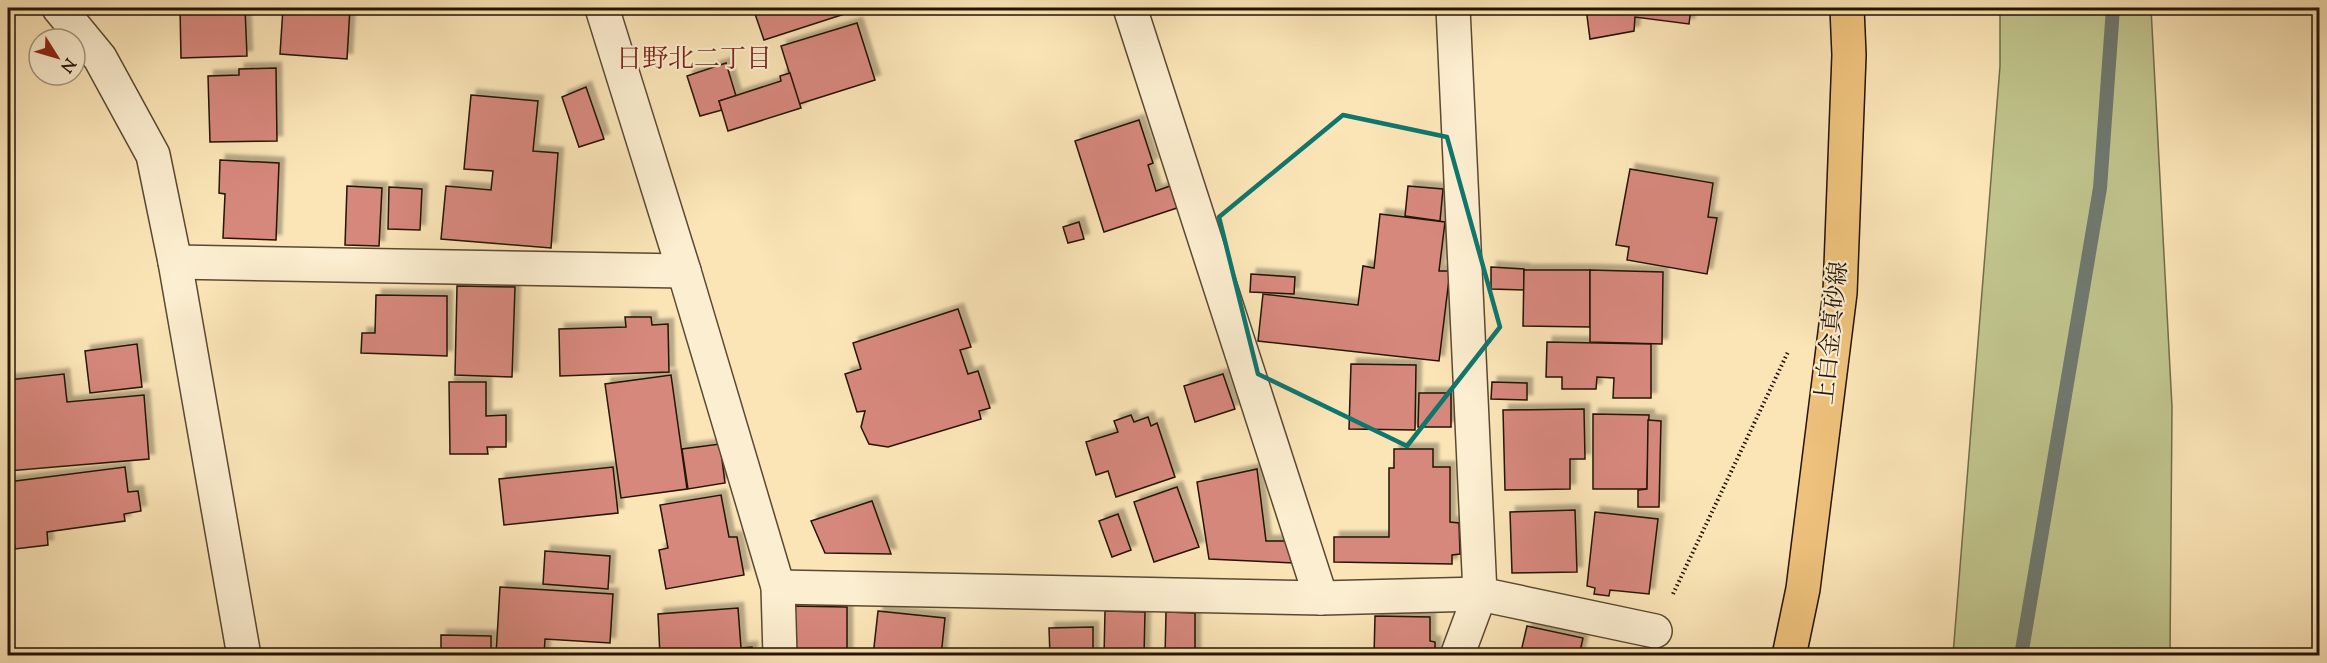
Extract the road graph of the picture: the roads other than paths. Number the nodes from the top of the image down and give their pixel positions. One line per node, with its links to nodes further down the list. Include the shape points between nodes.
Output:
1 (59, 8): 6 (street, via 100,57 153,155)
2 (602, 8): 7 (street)
3 (1130, 8): 10 (street)
4 (1453, 8): 9 (street)
5 (1846, 8): 15 (main road, 上白金真砂線, via 1849,55 1840,293 1803,589)
6 (175, 262): 7 (street); 12 (street)
7 (684, 271): 8 (street)
8 (778, 587): 10 (street); 13 (street)
9 (1480, 594): 10 (street); 11 (street); 14 (street)
10 (1321, 598)
11 (1655, 631)
12 (244, 656)
13 (780, 656)
14 (1457, 656)
15 (1789, 656)

